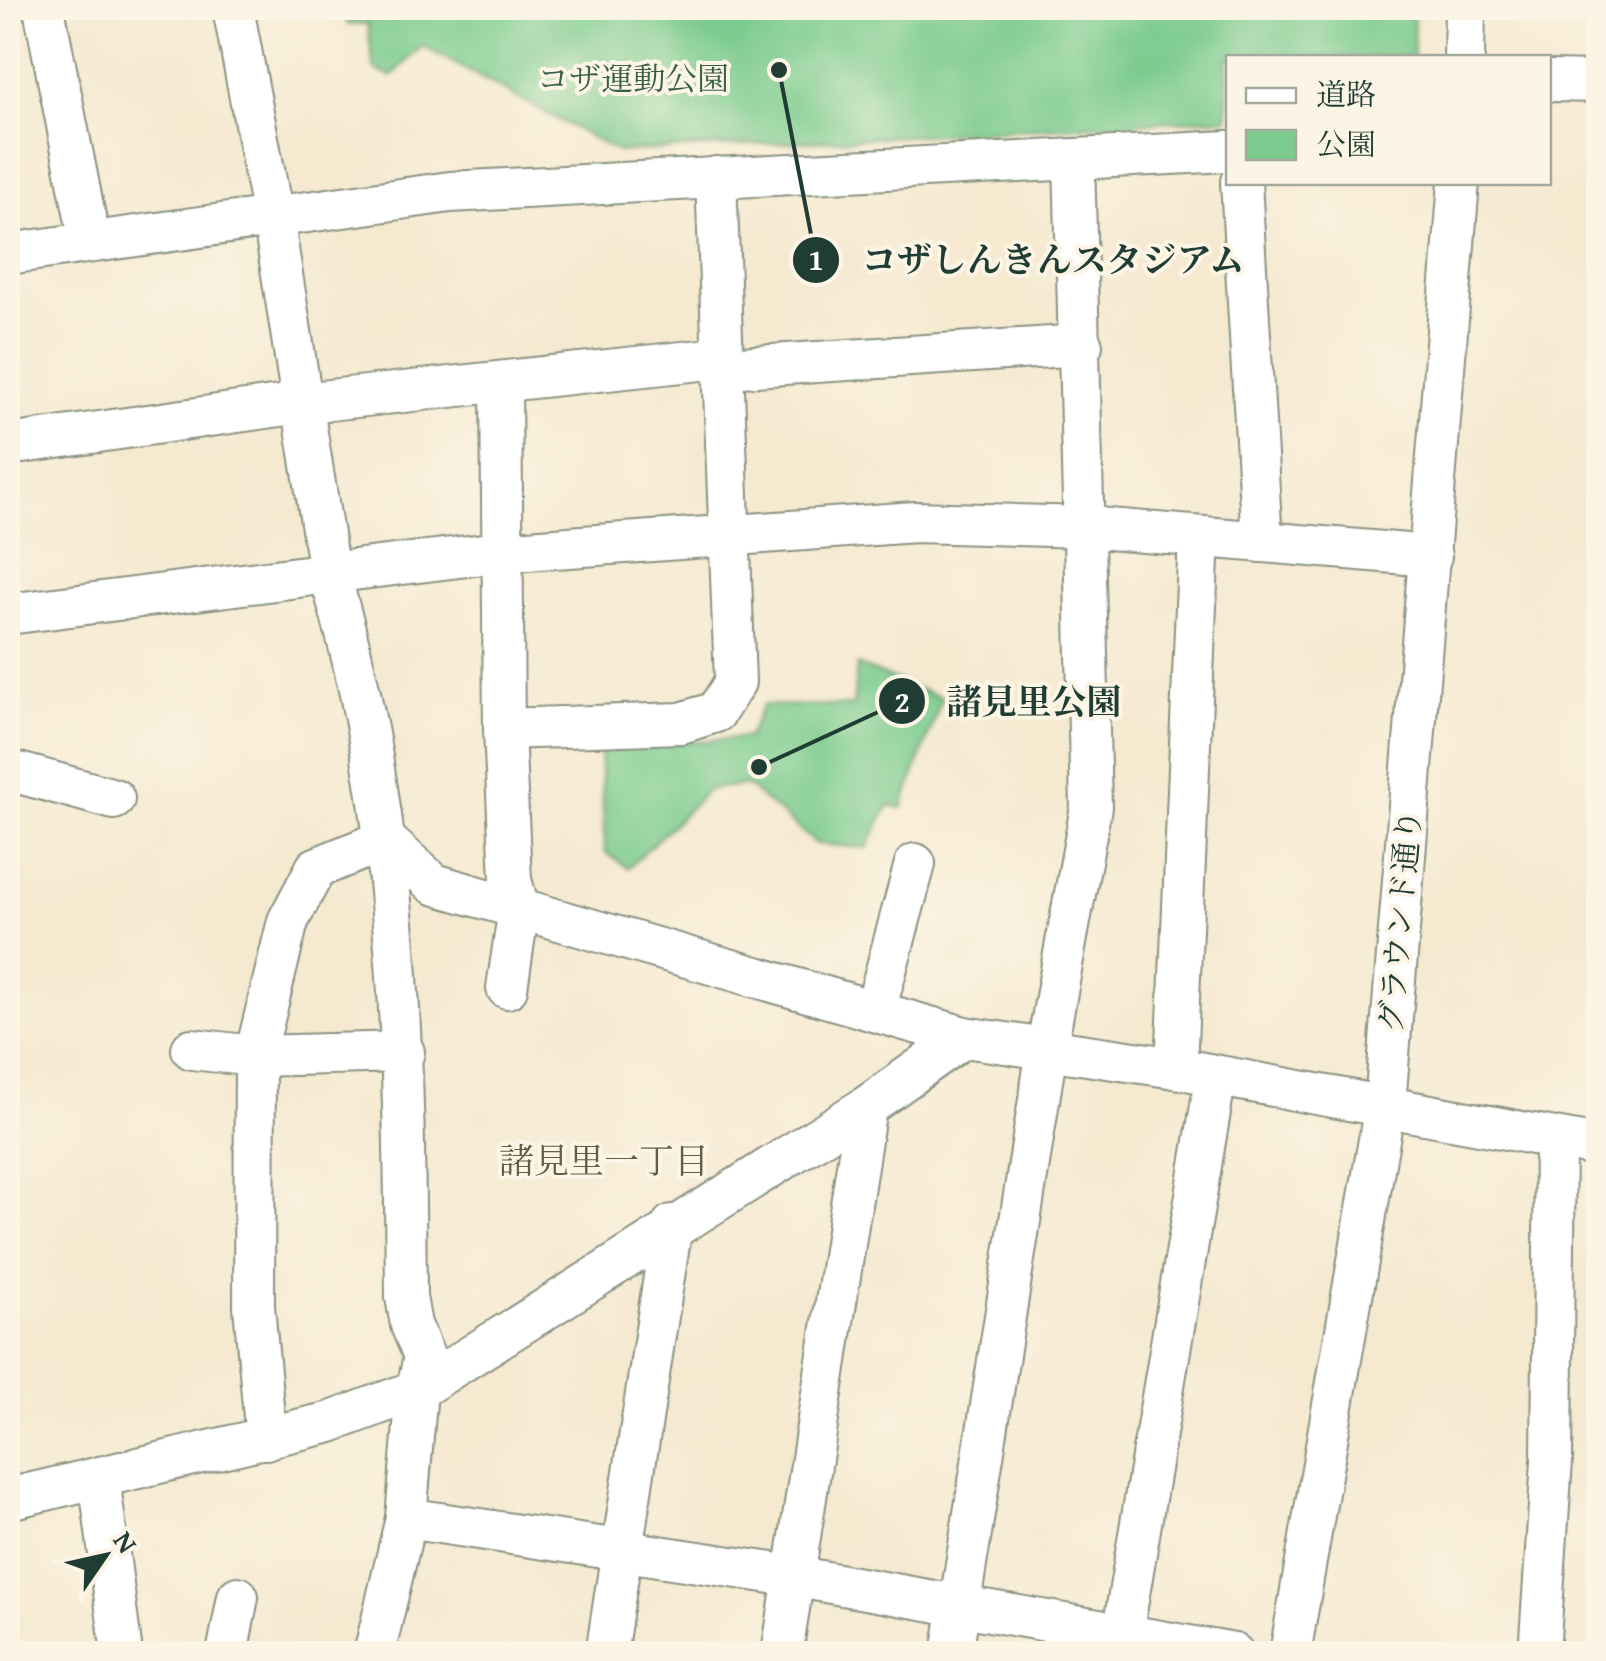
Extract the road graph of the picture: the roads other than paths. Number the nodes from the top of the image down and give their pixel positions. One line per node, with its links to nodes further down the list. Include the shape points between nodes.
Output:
1 (44, 8): 13 (street)
2 (233, 8): 12 (street)
3 (1465, 8): 4 (street)
4 (1464, 55)
5 (1551, 81): 6 (street)
6 (1598, 82)
7 (1226, 151): 8 (street)
8 (1074, 159): 9 (street); 15 (street)
9 (716, 177): 12 (street, via 450,192); 16 (street)
10 (1241, 185): 23 (street)
11 (1459, 185): 25 (street, グラウンド通り)
12 (273, 217): 13 (street); 18 (street)
13 (90, 242): 14 (street)
14 (8, 254)
15 (1082, 345): 16 (street, via 740,367); 20 (street)
16 (722, 362): 17 (street); 22 (street)
17 (501, 385): 18 (street); 24 (street)
18 (301, 403): 19 (street); 26 (street)
19 (8, 445)
20 (1085, 528): 21 (street); 22 (street, via 915,522); 37 (street, via 1091,807)
21 (1198, 537): 23 (street); 41 (street)
22 (733, 538): 24 (street); 28 (street, via 735,682 716,712 681,723)
23 (1262, 542): 25 (street)
24 (500, 552): 26 (street); 28 (street)
25 (1430, 556): 43 (street, グラウンド通り)
26 (329, 573): 27 (street); 31 (street, via 346,626)
27 (8, 614)
28 (504, 728): 33 (street, via 511,880)
29 (8, 770): 30 (street)
30 (114, 799)
31 (385, 840): 33 (street, via 434,884); 39 (street); 40 (street, via 316,868 288,922)
32 (914, 864): 35 (street)
33 (519, 908): 34 (street); 35 (street)
34 (507, 988)
35 (875, 1011): 36 (street)
36 (964, 1037): 37 (street); 44 (street)
37 (1048, 1046): 41 (street); 56 (street)
38 (192, 1050): 40 (street)
39 (404, 1052): 40 (street); 48 (street, via 406,1297 424,1356)
40 (255, 1056): 49 (street, via 254,1306)
41 (1176, 1068): 42 (street)
42 (1216, 1076): 43 (street); 57 (street)
43 (1385, 1106): 45 (street); 65 (street, グラウンド通り)
44 (866, 1107): 47 (street); 54 (street)
45 (1555, 1139): 46 (street); 66 (street, via 1552,1461)
46 (1598, 1146)
47 (672, 1225): 48 (street); 53 (street)
48 (416, 1390): 49 (street, via 372,1410); 52 (street)
49 (266, 1438): 50 (street)
50 (99, 1478): 51 (street); 58 (street)
51 (8, 1498)
52 (406, 1518): 53 (street); 60 (street)
53 (622, 1553): 54 (street); 61 (street)
54 (792, 1576): 56 (street); 62 (street)
55 (238, 1596): 59 (street)
56 (960, 1607): 57 (street); 63 (street)
57 (1121, 1643): 64 (street)
58 (122, 1654)
59 (227, 1654)
60 (374, 1654)
61 (606, 1654)
62 (782, 1654)
63 (952, 1654)
64 (1234, 1654)
65 (1290, 1654)
66 (1539, 1654)

